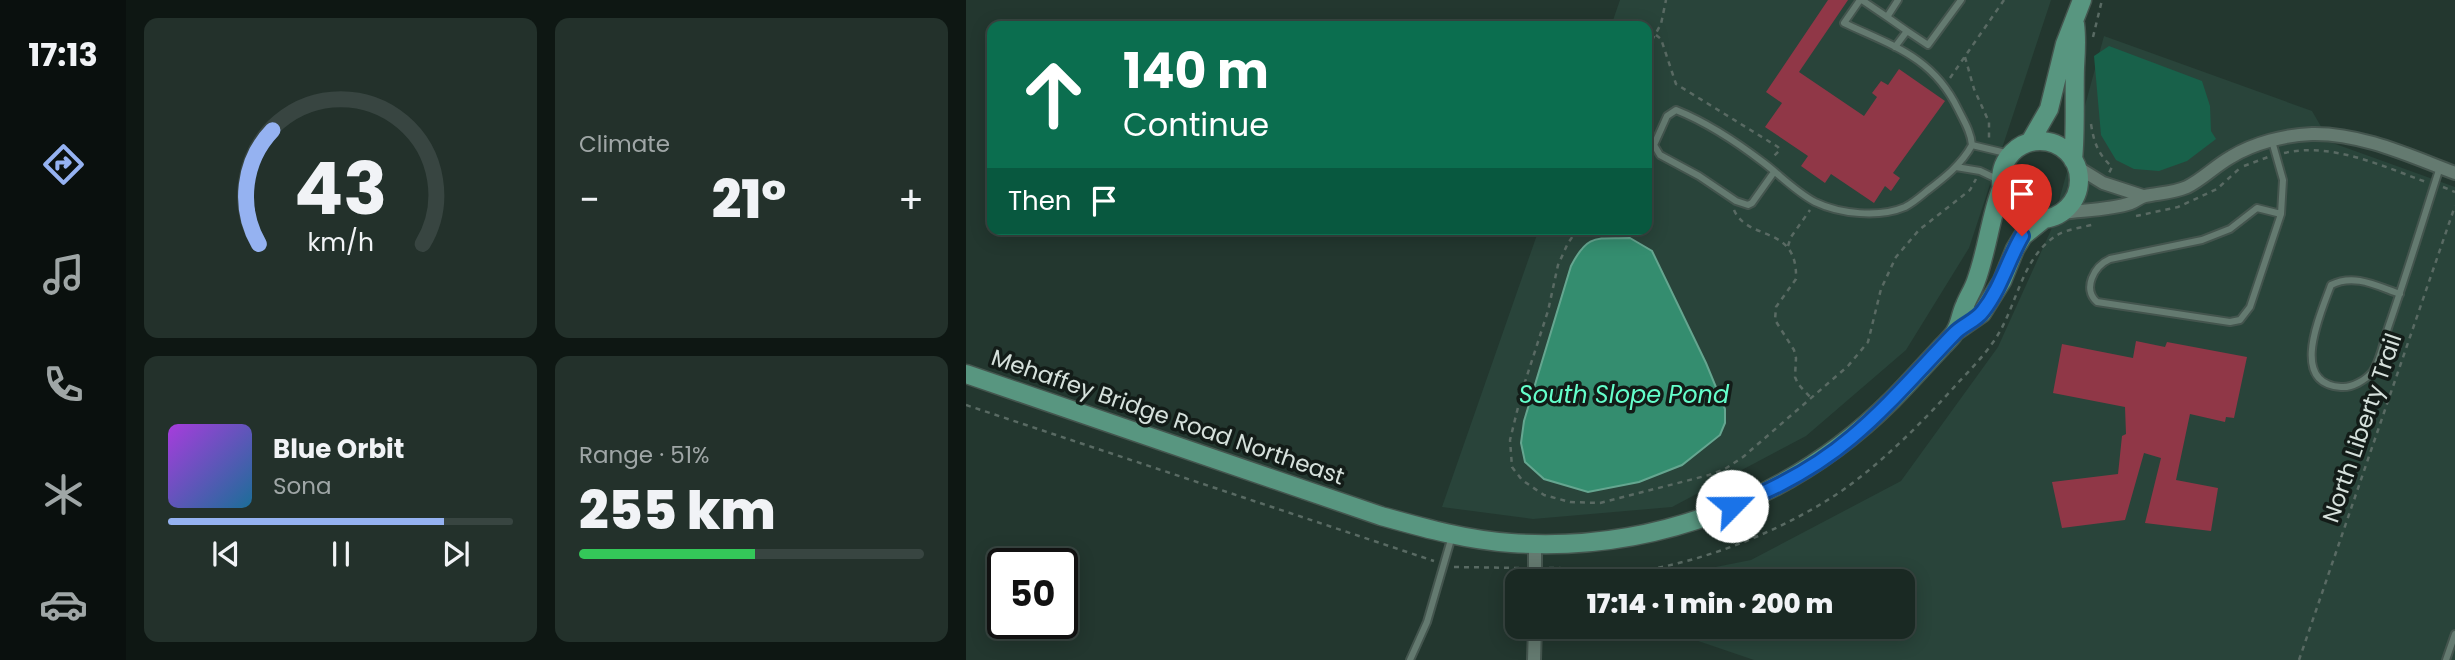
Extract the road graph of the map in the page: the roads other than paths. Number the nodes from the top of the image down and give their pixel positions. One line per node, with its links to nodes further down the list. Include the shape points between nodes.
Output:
1 (1861, 0): 5 (lane); 8 (lane, via 1844,23)
2 (1898, 0): 5 (lane)
3 (1961, 0): 7 (lane, via 1927,46)
4 (2082, 0): 6 (main road)
5 (1886, 17): 7 (lane)
6 (2075, 22): 10 (main road, via 2064,44 2049,109); 13 (main road)
7 (1907, 31): 8 (lane)
8 (1895, 47): 11 (lane, via 1914,56 1950,91)
9 (2272, 140): 15 (street, via 2336,135); 19 (street, via 2231,157 2188,186); 21 (lane, via 2283,180)
10 (2030, 142): 12 (main road); 13 (main road, via 2055,144)
11 (1972, 145): 12 (lane); 14 (lane)
12 (2010, 154): 18 (main road)
13 (2075, 163): 19 (street, via 2103,183); 20 (main road, via 2079,185)
14 (1956, 167): 16 (lane, via 1905,207 1860,213 1814,201); 18 (lane, via 1980,171)
15 (2440, 167): 17 (street); 23 (lane)
16 (1774, 172): 16 (lane, via 1712,128 1676,110 1667,116 1654,145 1748,205)
17 (2455, 173)
18 (2001, 185): 22 (main road, via 2006,200 2022,215); 24 (main road, via 1976,283)
19 (2143, 196): 20 (street, via 2130,203)
20 (2062, 213): 22 (main road)
21 (2281, 214): 21 (lane, via 2250,306 2240,320 2097,302 2091,297 2094,273 2110,259 2202,240 2230,229 2256,208)
22 (2044, 219): 24 (main road, via 2022,236 1982,313)
23 (2400, 294): 23 (lane, via 2373,371 2346,387 2333,387 2318,379 2313,368 2313,334 2331,285 2343,279)
24 (1956, 331): 27 (main road, Mehaffey Bridge Road Northeast, via 1852,437 1777,486 1670,527 1608,539)
25 (966, 374): 26 (main road, Mehaffey Bridge Road Northeast, via 1354,507)
26 (1452, 534): 27 (main road, Mehaffey Bridge Road Northeast); 31 (lane, via 1427,622)
27 (1535, 543): 28 (street)
28 (1535, 569)
29 (2455, 634): 33 (lane)
30 (1535, 639): 32 (street)
31 (1410, 660)
32 (1534, 660)
33 (2445, 660)

